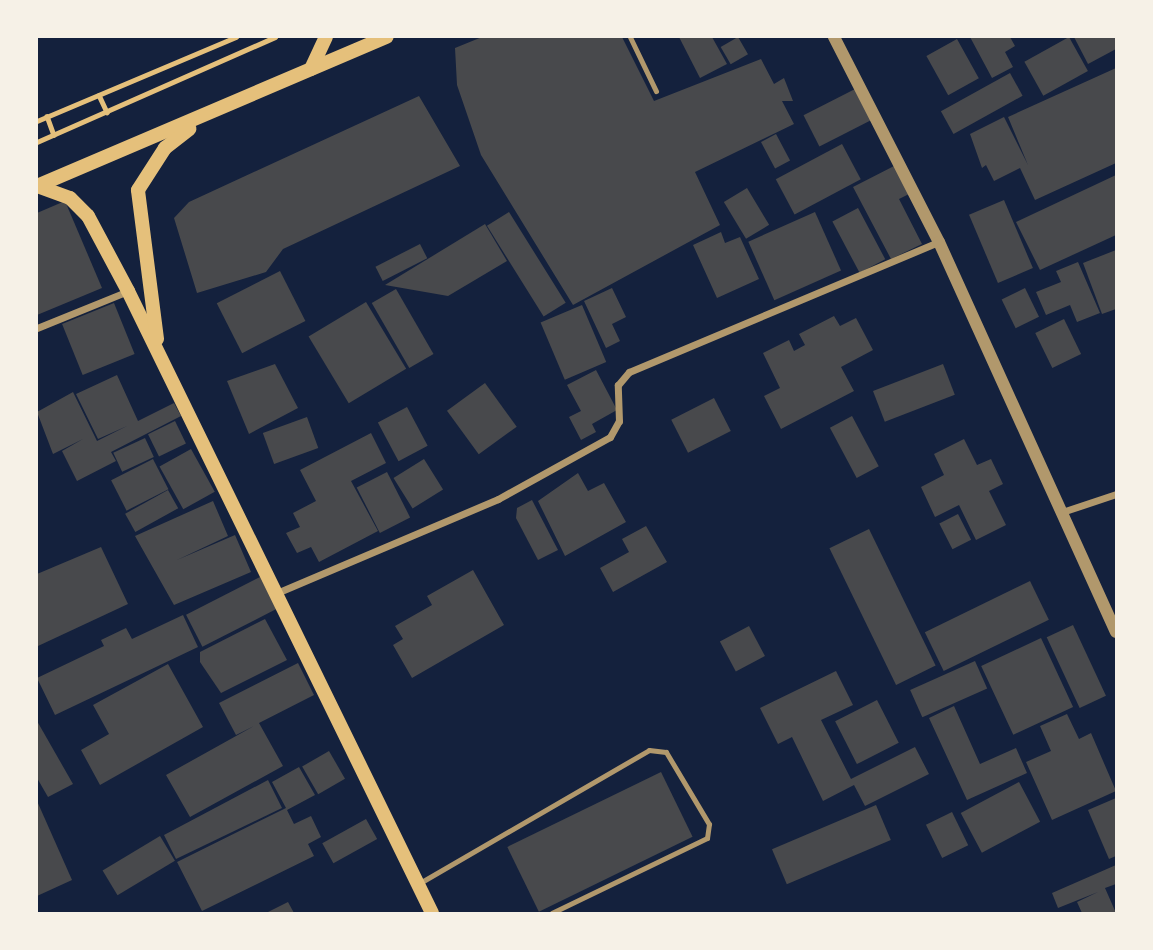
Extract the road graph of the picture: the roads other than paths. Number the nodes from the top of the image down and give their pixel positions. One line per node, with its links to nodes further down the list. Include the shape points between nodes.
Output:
1 (326, 37): 5 (main road)
2 (387, 37): 5 (main road)
3 (630, 37): 6 (lane)
4 (834, 37): 9 (street)
5 (311, 69): 7 (main road)
6 (656, 91)
7 (204, 117): 8 (main road); 12 (main road, via 165,148 138,190 140,241)
8 (37, 186): 10 (main road, via 70,198 88,216)
9 (939, 242): 14 (street); 15 (street, via 629,372 618,385 619,421 610,437 498,499)
10 (128, 291): 11 (street); 12 (main road)
11 (37, 328)
12 (162, 358): 15 (main road)
13 (1116, 494): 14 (street)
14 (1062, 512): 16 (street)
15 (279, 593): 17 (main road)
16 (1116, 632)
17 (418, 884): 18 (main road); 19 (lane, via 649,750 666,751 709,824 708,838)
18 (432, 913)
19 (552, 913)

